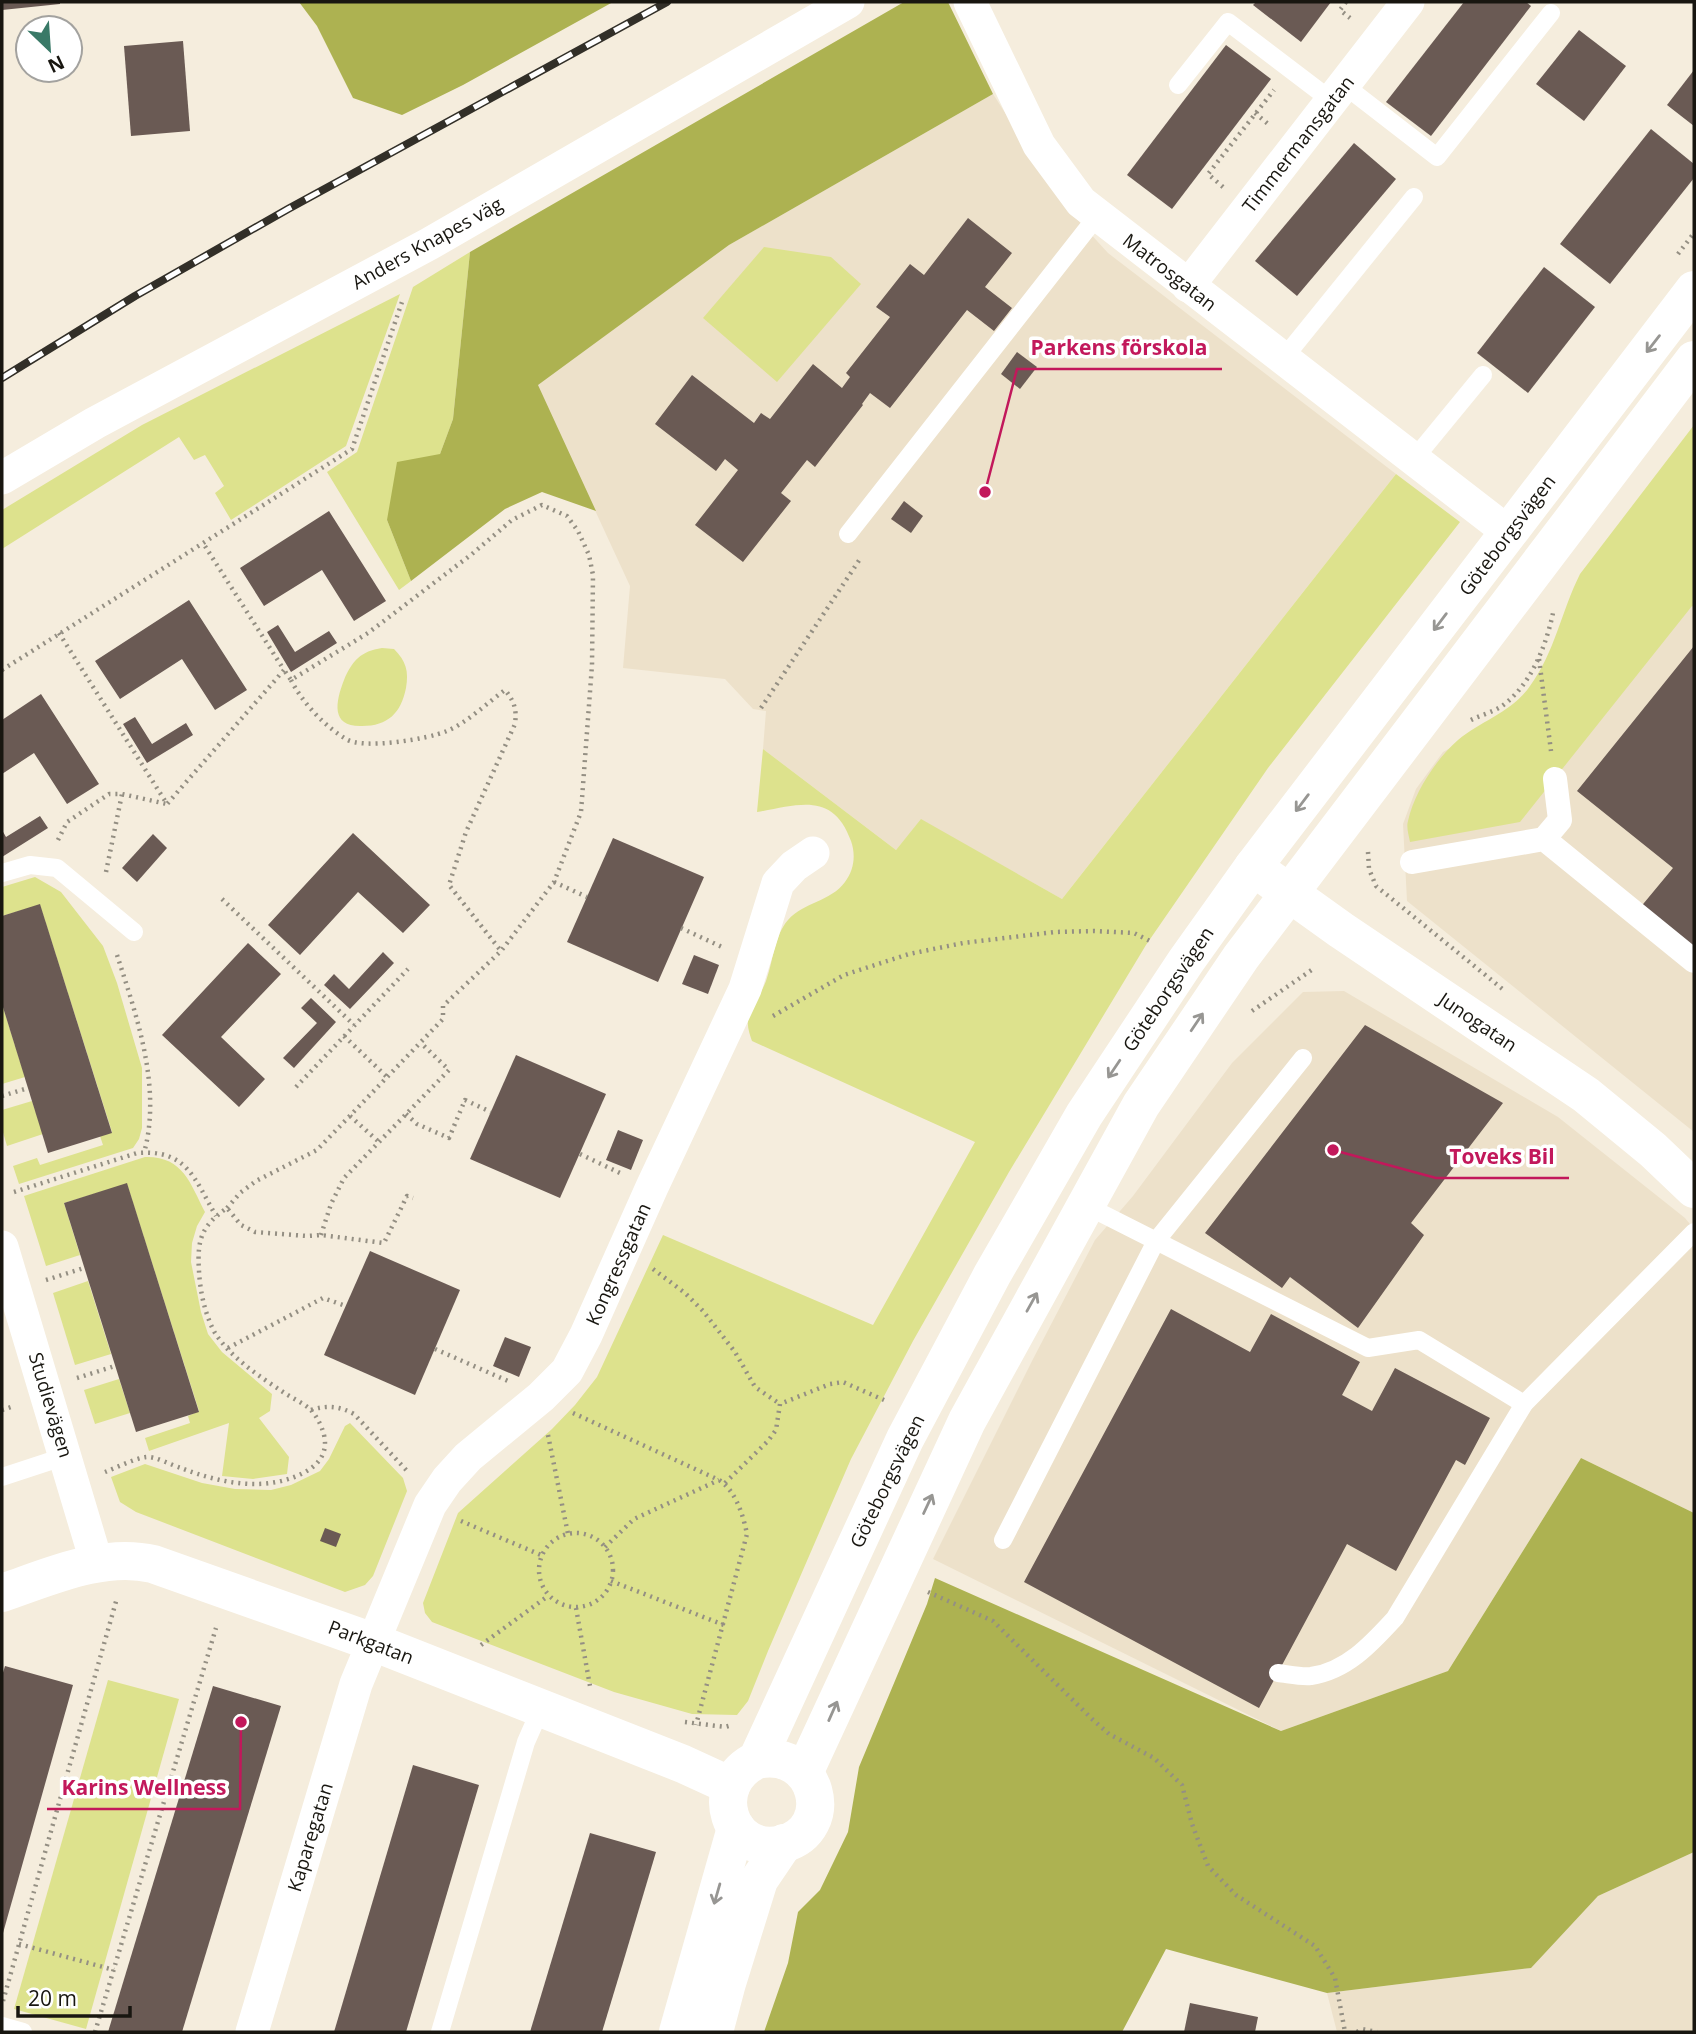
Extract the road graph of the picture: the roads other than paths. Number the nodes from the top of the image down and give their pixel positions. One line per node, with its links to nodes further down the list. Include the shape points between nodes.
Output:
1 (848, 2): 15 (street, Anders Knapes väg, via 393,263)
2 (970, 2): 8 (street, Matrosgatan, via 1039,145 1081,202)
3 (1408, 2): 6 (street, Timmermansgatan)
4 (1551, 13): 6 (lane, via 1437,157)
5 (1178, 85): 6 (lane, via 1228,22 1291,70)
6 (1338, 93): 9 (street, Timmermansgatan)
7 (1414, 197): 11 (lane)
8 (1098, 215): 9 (street, Matrosgatan); 17 (lane)
9 (1188, 286): 11 (street, Matrosgatan)
10 (1694, 290): 16 (main road, Göteborgsvägen, one-way to 16)
11 (1283, 359): 14 (street, Matrosgatan)
12 (1694, 360): 24 (main road)
13 (1482, 375): 14 (lane)
14 (1414, 460): 16 (street, Matrosgatan)
15 (2, 478)
16 (1508, 532): 22 (main road, Göteborgsvägen, one-way to 22)
17 (848, 534)
18 (1555, 779): 19 (street, via 1560,820)
19 (1544, 839): 21 (street); 26 (street)
20 (813, 853): 39 (street, Kongressgatan, via 778,883 746,989 567,1371 447,1480 430,1505)
21 (1412, 862)
22 (1253, 867): 24 (main road, Junogatan); 42 (main road, Göteborgsvägen, one-way to 42, via 1084,1115 992,1275 905,1439)
23 (2, 873): 25 (lane, via 30,865 57,868)
24 (1289, 893): 28 (main road, Junogatan, via 1586,1095); 29 (main road, one-way to 24, via 1141,1105)
25 (134, 932)
26 (1694, 961)
27 (1303, 1058): 31 (lane)
28 (1694, 1189)
29 (1085, 1205): 31 (lane); 43 (main road, one-way to 29, via 967,1421)
30 (1694, 1232): 33 (lane)
31 (1156, 1241): 33 (lane, via 1367,1348 1419,1340); 36 (lane)
32 (2, 1247): 34 (street, Studievägen)
33 (1524, 1404): 40 (lane, via 1395,1618 1346,1664 1311,1676)
34 (66, 1456): 35 (lane); 37 (street, Studievägen)
35 (2, 1477)
36 (1003, 1540)
37 (100, 1581): 38 (main road, Parkgatan); 39 (main road, Parkgatan, via 136,1560)
38 (2, 1592)
39 (373, 1642): 41 (main road, Parkgatan); 48 (street, Kaparegatan, via 356,1684)
40 (1278, 1674)
41 (541, 1708): 42 (main road, Parkgatan); 49 (lane, via 526,1742)
42 (744, 1773): 43 (main road, via 780,1759); 44 (main road, Göteborgsvägen, via 728,1808)
43 (804, 1773): 45 (main road, via 815,1794 815,1810 804,1831)
44 (736, 1828): 45 (main road, via 755,1843); 50 (main road, Göteborgsvägen, one-way to 50)
45 (784, 1843): 51 (main road, via 759,1880)
46 (2, 2026): 47 (lane)
47 (23, 2032)
48 (252, 2032)
49 (440, 2032)
50 (678, 2032)
51 (714, 2032)

